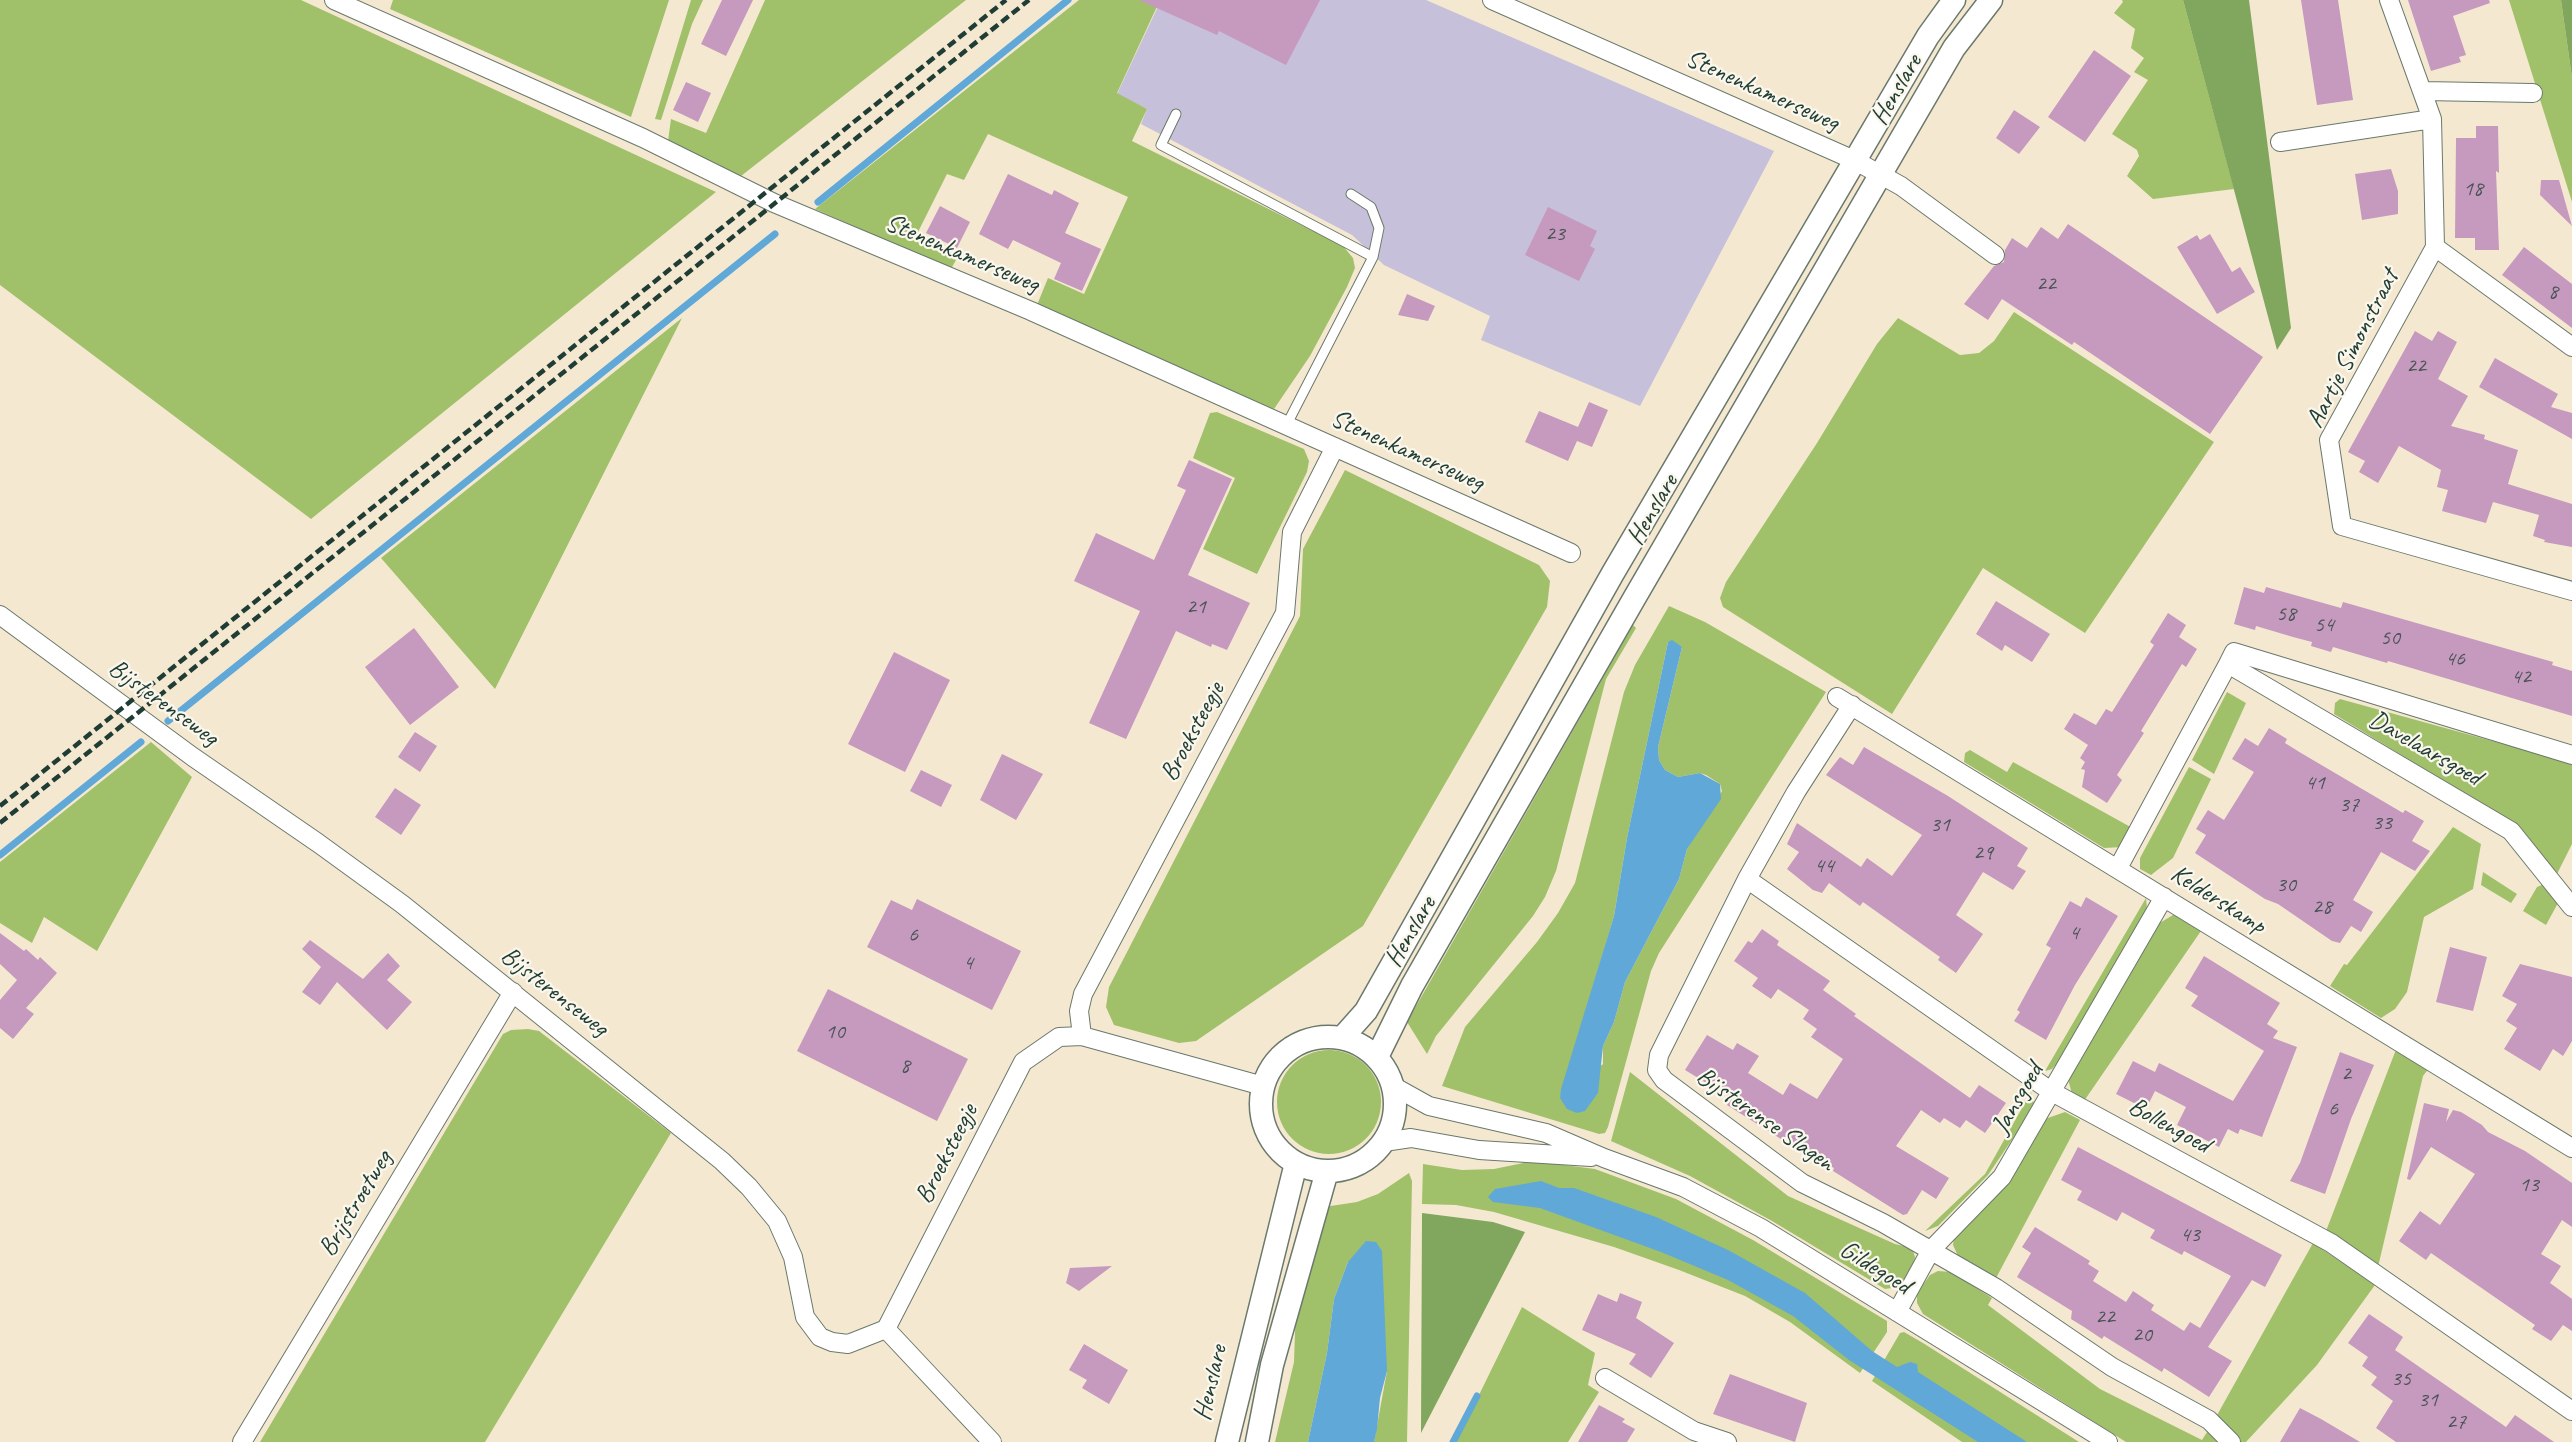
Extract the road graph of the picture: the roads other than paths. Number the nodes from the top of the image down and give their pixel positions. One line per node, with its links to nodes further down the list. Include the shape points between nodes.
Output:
1 (334, 0): 18 (street, Stenenkamerseweg, via 643,138 774,203 1031,311)
2 (1492, 0): 11 (street, Stenenkamerseweg)
3 (1954, 0): 11 (street, Henslare)
4 (1990, 0): 12 (street, Henslare, via 1954,48)
5 (2389, 0): 6 (street)
6 (2423, 91): 7 (street); 9 (street)
7 (2533, 93)
8 (1176, 114): 16 (lane, via 1161,146)
9 (2432, 119): 10 (street); 14 (street)
10 (2280, 142)
11 (1854, 160): 12 (street, Stenenkamerseweg); 32 (street, Henslare, via 1613,573 1381,987)
12 (1880, 175): 15 (street, Stenenkamerseweg); 33 (street, Henslare, via 1424,966)
13 (1351, 194): 16 (lane, via 1371,207 1379,228)
14 (2435, 247): 17 (street); 21 (street, Aartje Simonstraat, via 2329,440 2342,526)
15 (1995, 255)
16 (1372, 257): 18 (lane)
17 (2572, 347)
18 (1286, 426): 19 (street, Stenenkamerseweg)
19 (1335, 447): 20 (street, Stenenkamerseweg); 31 (street, Broeksteegje, via 1292,532 1285,613 1083,994 1079,1011)
20 (1571, 553)
21 (2572, 591)
22 (0, 615): 30 (street, Bijsterenseweg, via 365,877)
23 (2228, 664): 25 (street, Davelaarsgoed, via 2234,652); 26 (street); 29 (street, Davelaarsgoed, via 2511,831)
24 (1845, 701): 26 (street, Kelderskamp); 27 (street, Bijsterense Slagen)
25 (2572, 755)
26 (2118, 868): 28 (street, Kelderskamp)
27 (1747, 879): 36 (street, Bollengoed); 42 (street, Bijsterense Slagen, via 1659,1055 1657,1070 1664,1080 1803,1183)
28 (2164, 897): 36 (street, Jansgoed); 38 (street, Kelderskamp)
29 (2572, 907)
30 (513, 993): 44 (street, Bijsterenseweg, via 722,1161 767,1207 793,1257 805,1317 820,1337 848,1344); 48 (street, Brijstroetweg)
31 (1082, 1036): 34 (street, Broeksteegje); 44 (street, Broeksteegje, via 1059,1037 1023,1062)
32 (1342, 1038): 33 (street); 34 (street, via 1317,1037 1293,1046 1274,1063)
33 (1377, 1057): 35 (street)
34 (1263, 1086): 40 (street, via 1263,1122 1281,1152)
35 (1394, 1086): 37 (street, via 1394,1118); 39 (street, Gildegoed, via 1429,1106 1546,1133)
36 (2052, 1092): 42 (street, Jansgoed, via 2002,1177); 46 (street, Bollengoed, via 2331,1243)
37 (1384, 1142): 39 (street, Gildegoed, via 1411,1138 1479,1150); 41 (street, via 1359,1164)
38 (2572, 1148)
39 (1604, 1158): 43 (street, Gildegoed, via 1683,1187 1761,1228)
40 (1296, 1163): 41 (street); 50 (street, Henslare)
41 (1327, 1171): 51 (street, via 1272,1365)
42 (1931, 1250): 43 (street, Jansgoed); 54 (street, Bijsterense Slagen, via 1996,1288 2112,1367 2210,1420)
43 (1897, 1312): 53 (street, Gildegoed)
44 (886, 1329): 49 (street)
45 (1605, 1378): 47 (street)
46 (2572, 1411)
47 (1699, 1437): 52 (street)
48 (242, 1442)
49 (992, 1442)
50 (1227, 1442)
51 (1257, 1442)
52 (1727, 1442)
53 (2108, 1442)
54 (2231, 1442)

